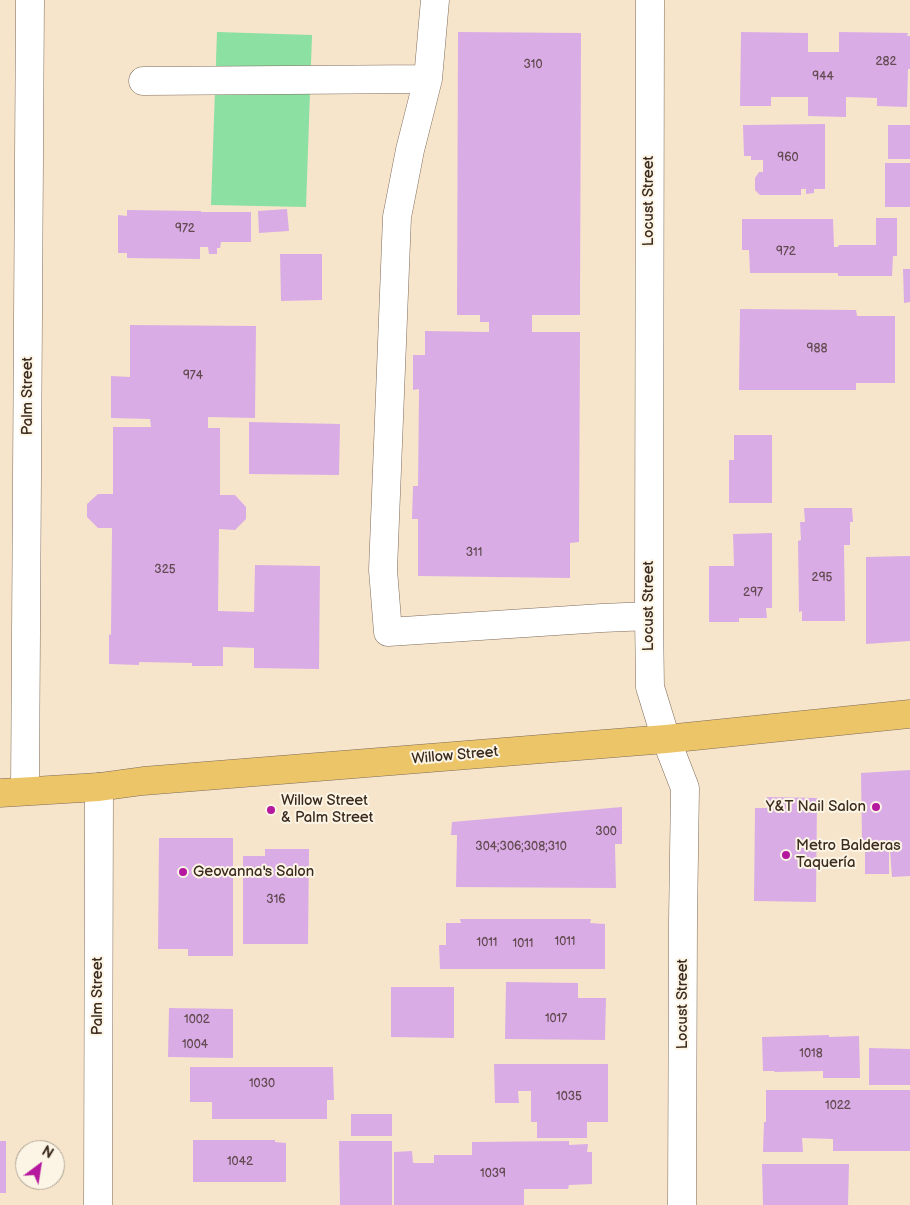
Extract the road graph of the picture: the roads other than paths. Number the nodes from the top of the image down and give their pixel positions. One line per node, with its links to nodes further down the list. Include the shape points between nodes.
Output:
1 (30, 0): 10 (street, Palm Street)
2 (435, 0): 4 (street)
3 (650, 0): 6 (street, Locust Street)
4 (428, 79): 5 (street); 6 (street, via 397,217 383,570 388,632)
5 (144, 81)
6 (649, 616): 8 (street, Locust Street, via 650,687)
7 (910, 714): 8 (main road, Willow Street)
8 (666, 739): 9 (main road, Willow Street); 12 (street, Locust Street, via 685,788)
9 (99, 787): 10 (main road, Willow Street); 11 (street, Palm Street)
10 (13, 792)
11 (98, 1205)
12 (682, 1205)

